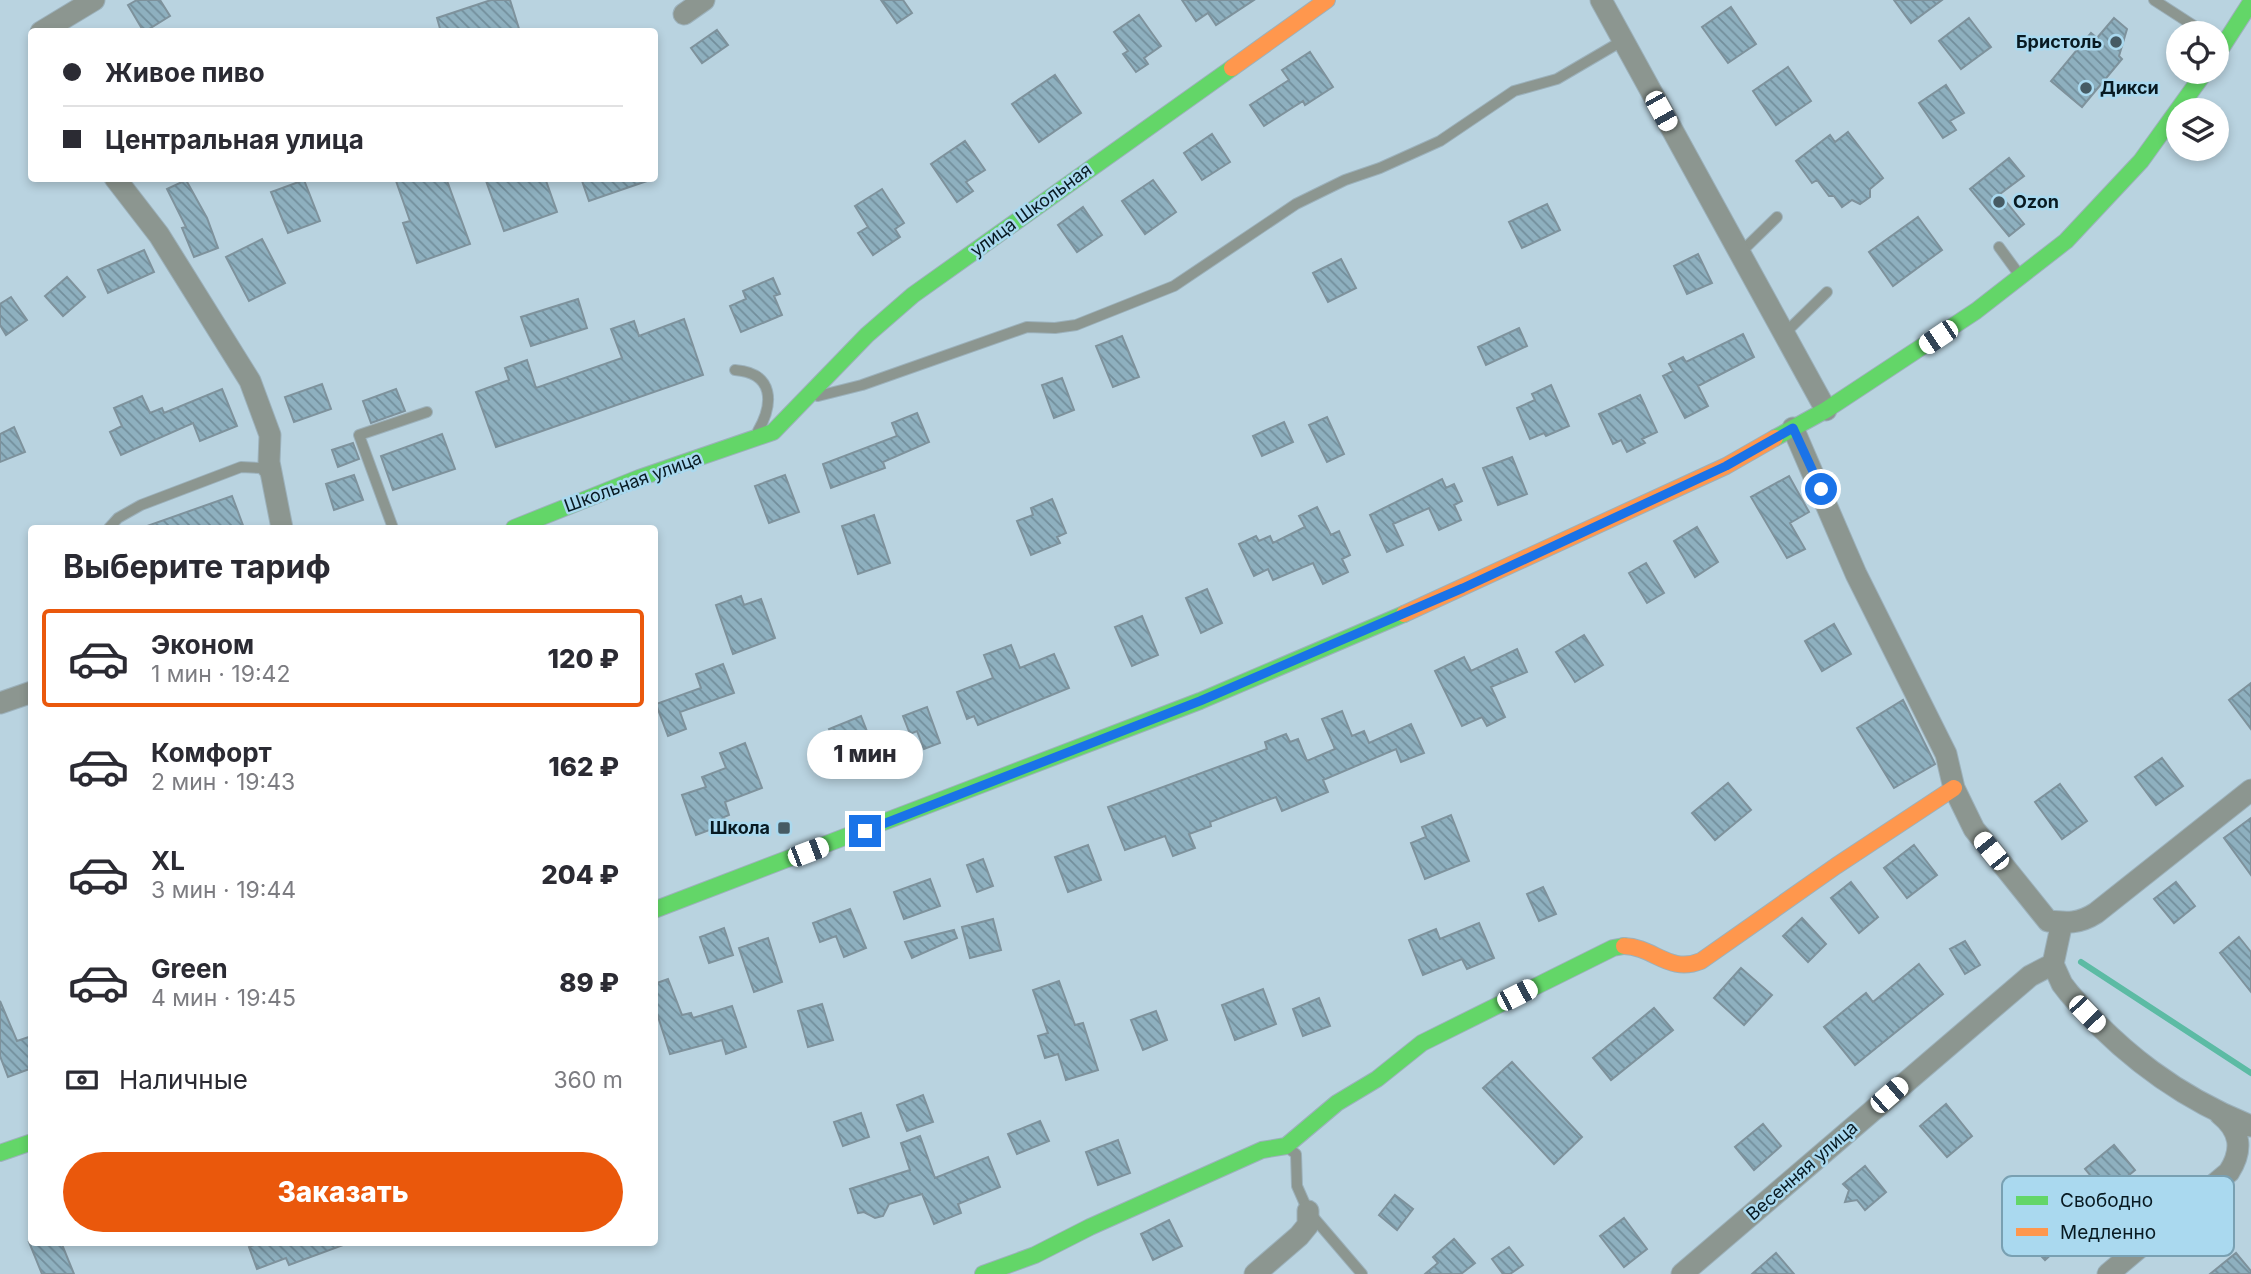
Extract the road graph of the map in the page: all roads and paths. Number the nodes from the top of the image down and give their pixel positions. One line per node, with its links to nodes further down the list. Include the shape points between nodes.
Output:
1 (94, 0): 9 (street)
2 (704, 0): 7 (street)
3 (1327, 0): 21 (street, улица Школьная, via 913,295)
4 (1601, 0): 11 (street)
5 (2154, 0): 8 (lane)
6 (2251, 2): 10 (street)
7 (684, 14)
8 (2186, 21)
9 (48, 28)
10 (2229, 33)
11 (1622, 41): 16 (street); 21 (lane, via 1556,79 1514,91 1440,141 1296,204 1159,293 1076,326 1027,327 862,386)
12 (2196, 84): 17 (street, via 2140,161 2066,241)
13 (118, 182): 26 (street, via 159,235 250,381 270,435)
14 (1777, 216): 16 (lane)
15 (1999, 247): 17 (lane)
16 (1740, 253): 19 (street)
17 (2021, 276): 22 (street)
18 (1827, 292): 19 (lane)
19 (1784, 334): 22 (street)
20 (735, 370): 25 (lane, via 756,376 769,399 767,415)
21 (802, 400): 25 (street, улица Школьная, via 773,432)
22 (1826, 410): 24 (street)
23 (426, 412): 29 (lane, via 359,435)
24 (1793, 428): 33 (street, via 1856,574 1946,754); 35 (street, via 1726,466 1463,588 1200,701)
25 (753, 439): 30 (street, Школьная улица)
26 (272, 483): 27 (lane, via 261,468 241,467 141,505); 28 (street)
27 (111, 525)
28 (281, 525)
29 (392, 525)
30 (522, 525)
31 (28, 693): 32 (street)
32 (0, 703)
33 (1954, 788): 36 (street, via 1974,829 2043,915 2048,921); 41 (street, via 1701,961 1682,966 1634,946 1613,948 1422,1043)
34 (2251, 790): 36 (street, via 2096,913 2069,924)
35 (658, 908)
36 (2062, 922): 37 (street)
37 (2053, 964): 38 (street, via 2062,985 2119,1046 2147,1069); 49 (street, Весенняя улица, via 2029,976)
38 (2219, 1113): 39 (street); 43 (street, via 2233,1124 2238,1140 2238,1152)
39 (2251, 1126)
40 (28, 1143): 42 (street)
41 (1286, 1146): 44 (lane, via 1296,1154 1297,1186); 46 (street, via 1262,1150 1035,1255)
42 (0, 1153)
43 (2224, 1176)
44 (1308, 1211): 47 (street, via 1308,1225 1299,1236); 48 (lane)
45 (2129, 1256): 50 (street)
46 (983, 1274)
47 (1255, 1274)
48 (1362, 1274)
49 (1682, 1274)
50 (2108, 1274)

